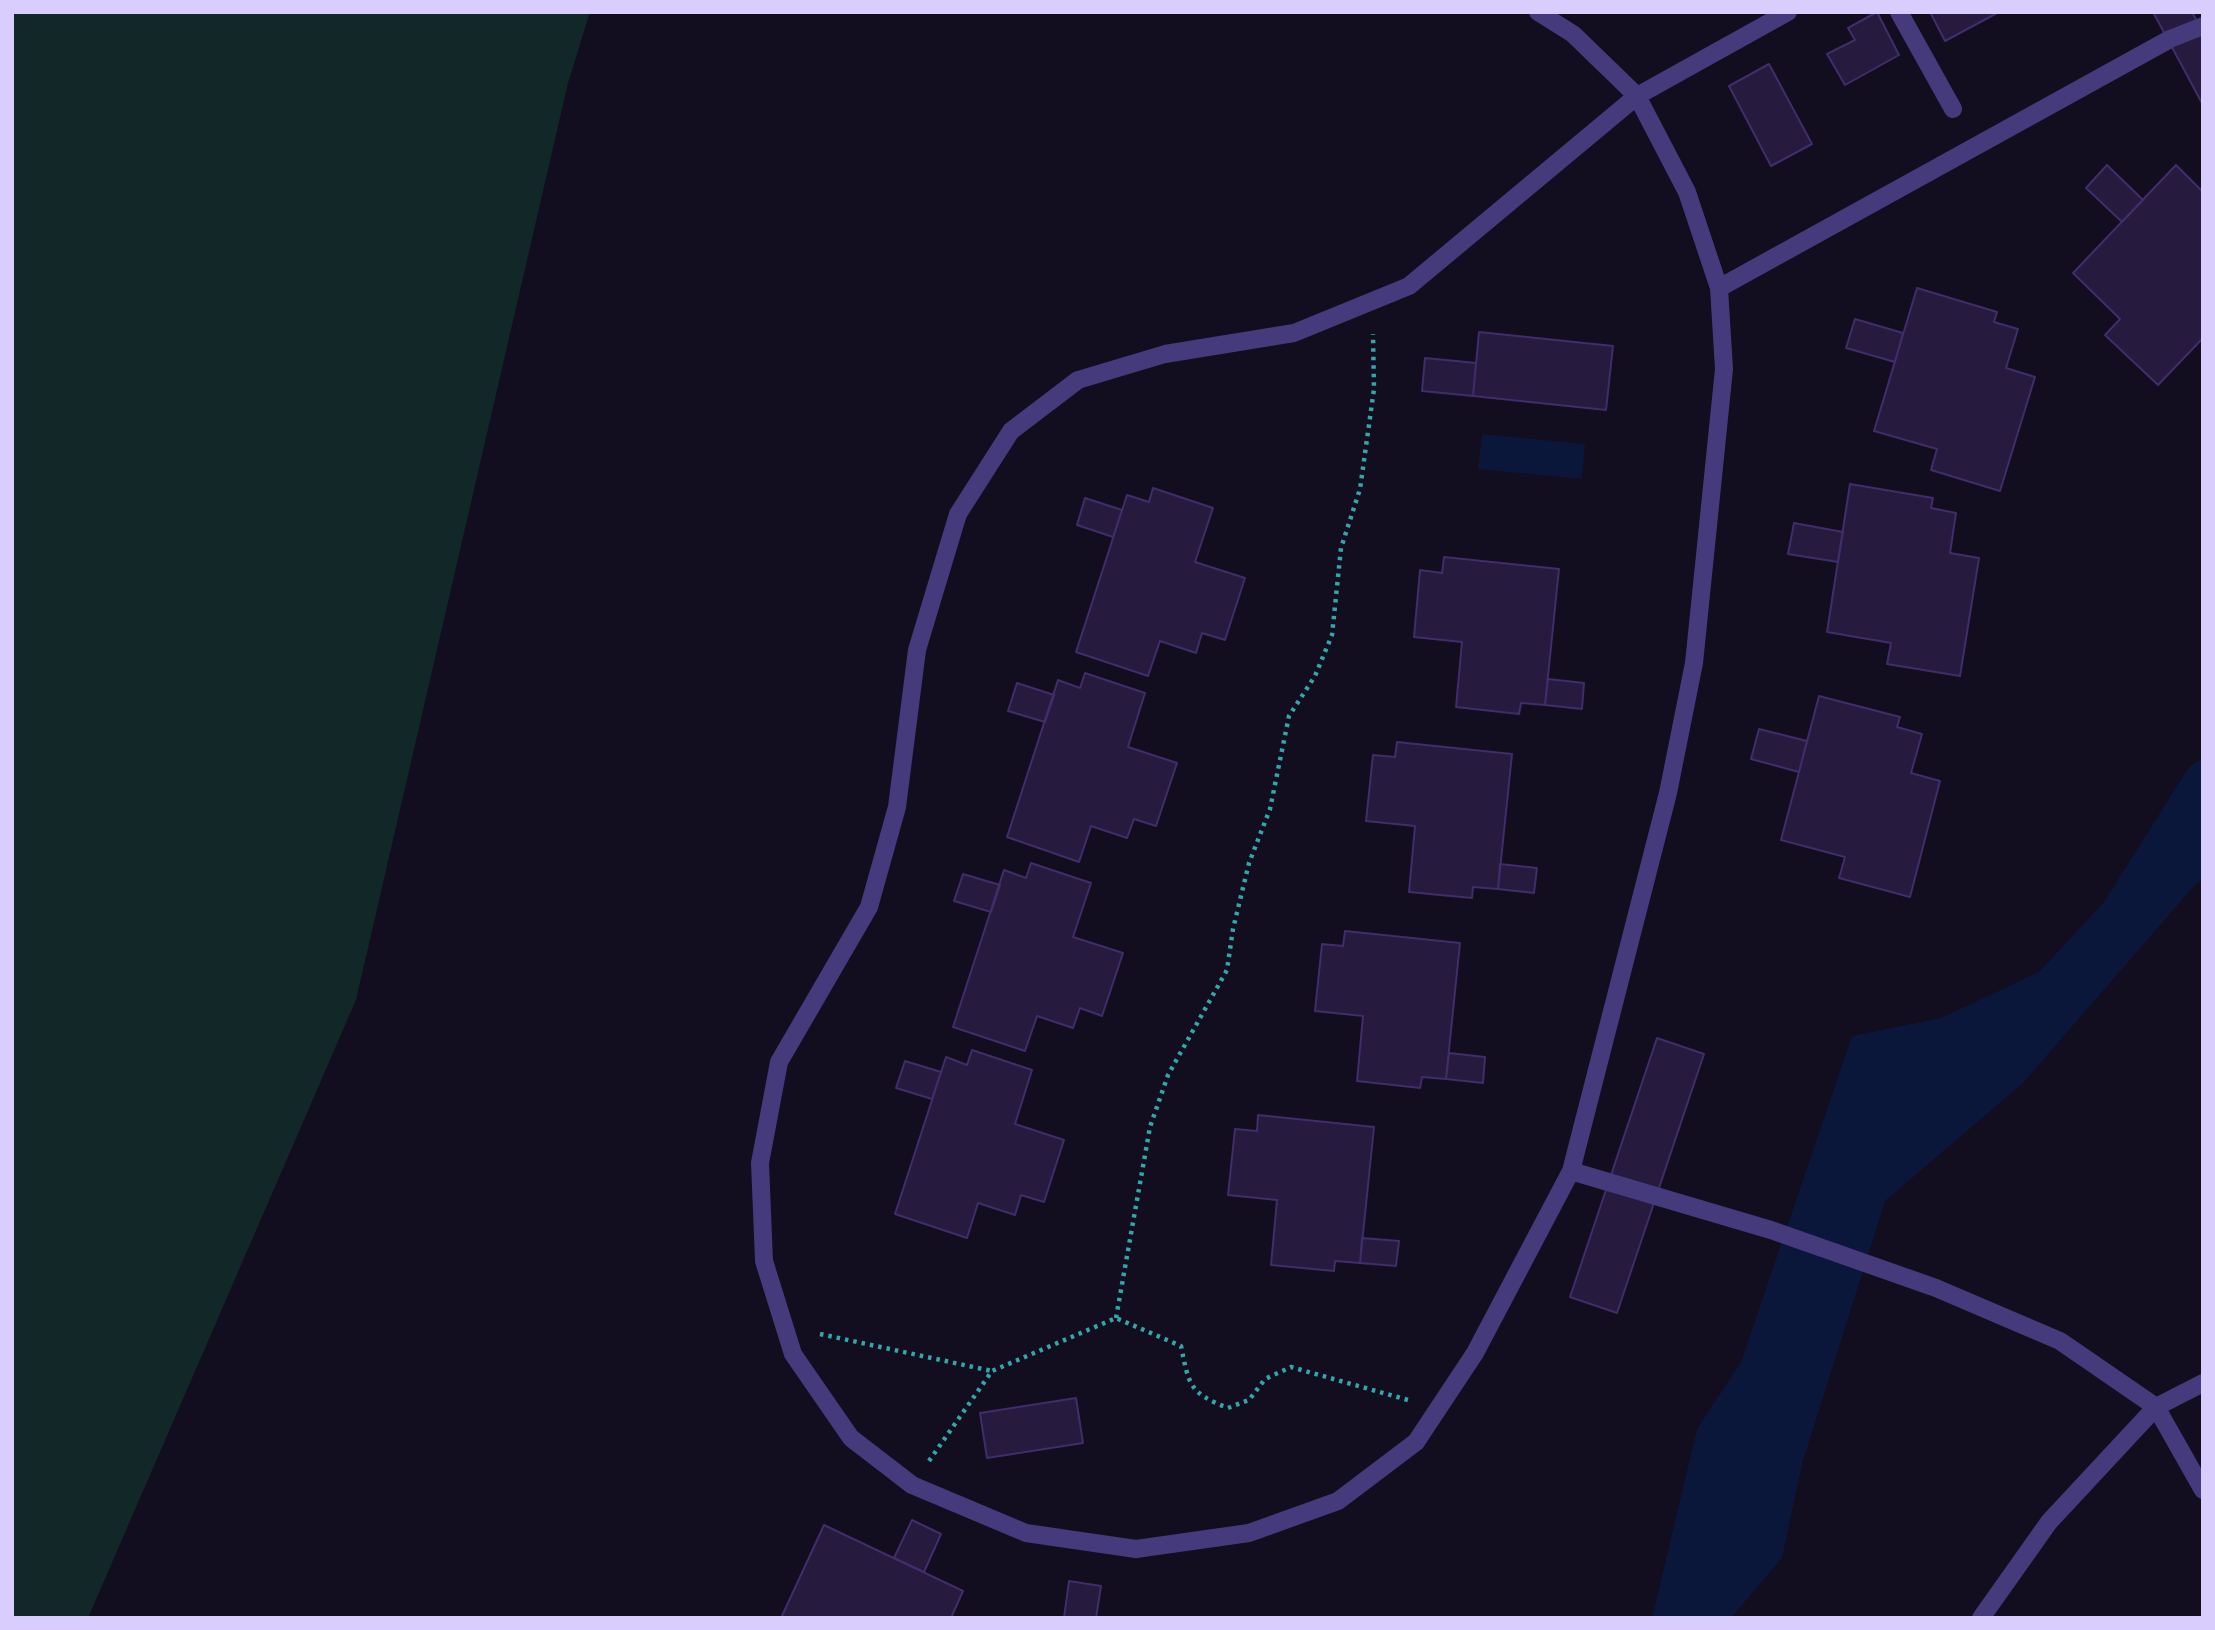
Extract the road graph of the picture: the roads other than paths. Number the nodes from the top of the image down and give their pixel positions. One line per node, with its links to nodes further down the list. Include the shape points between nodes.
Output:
1 (1538, 12): 5 (street, via 1573,34)
2 (1787, 12): 5 (street)
3 (1899, 12): 6 (street)
4 (2203, 26): 7 (street)
5 (1637, 96): 7 (street, via 1687,192); 8 (street, via 1409,286 1294,333 1165,354 1079,380 1010,431 958,514 917,650 897,807 869,907 779,1062 760,1163 765,1261 793,1354 851,1438 912,1485 1026,1533 1136,1549 1249,1533 1338,1501 1416,1441 1475,1353)
6 (1953, 109)
7 (1718, 288): 8 (street, via 1724,369 1694,663 1668,793)
8 (1571, 1171): 10 (street, via 1771,1230 1936,1288 2060,1341)
9 (2203, 1383): 10 (street)
10 (2156, 1407): 11 (street); 12 (street, via 2049,1522)
11 (2203, 1490)
12 (1981, 1618)

